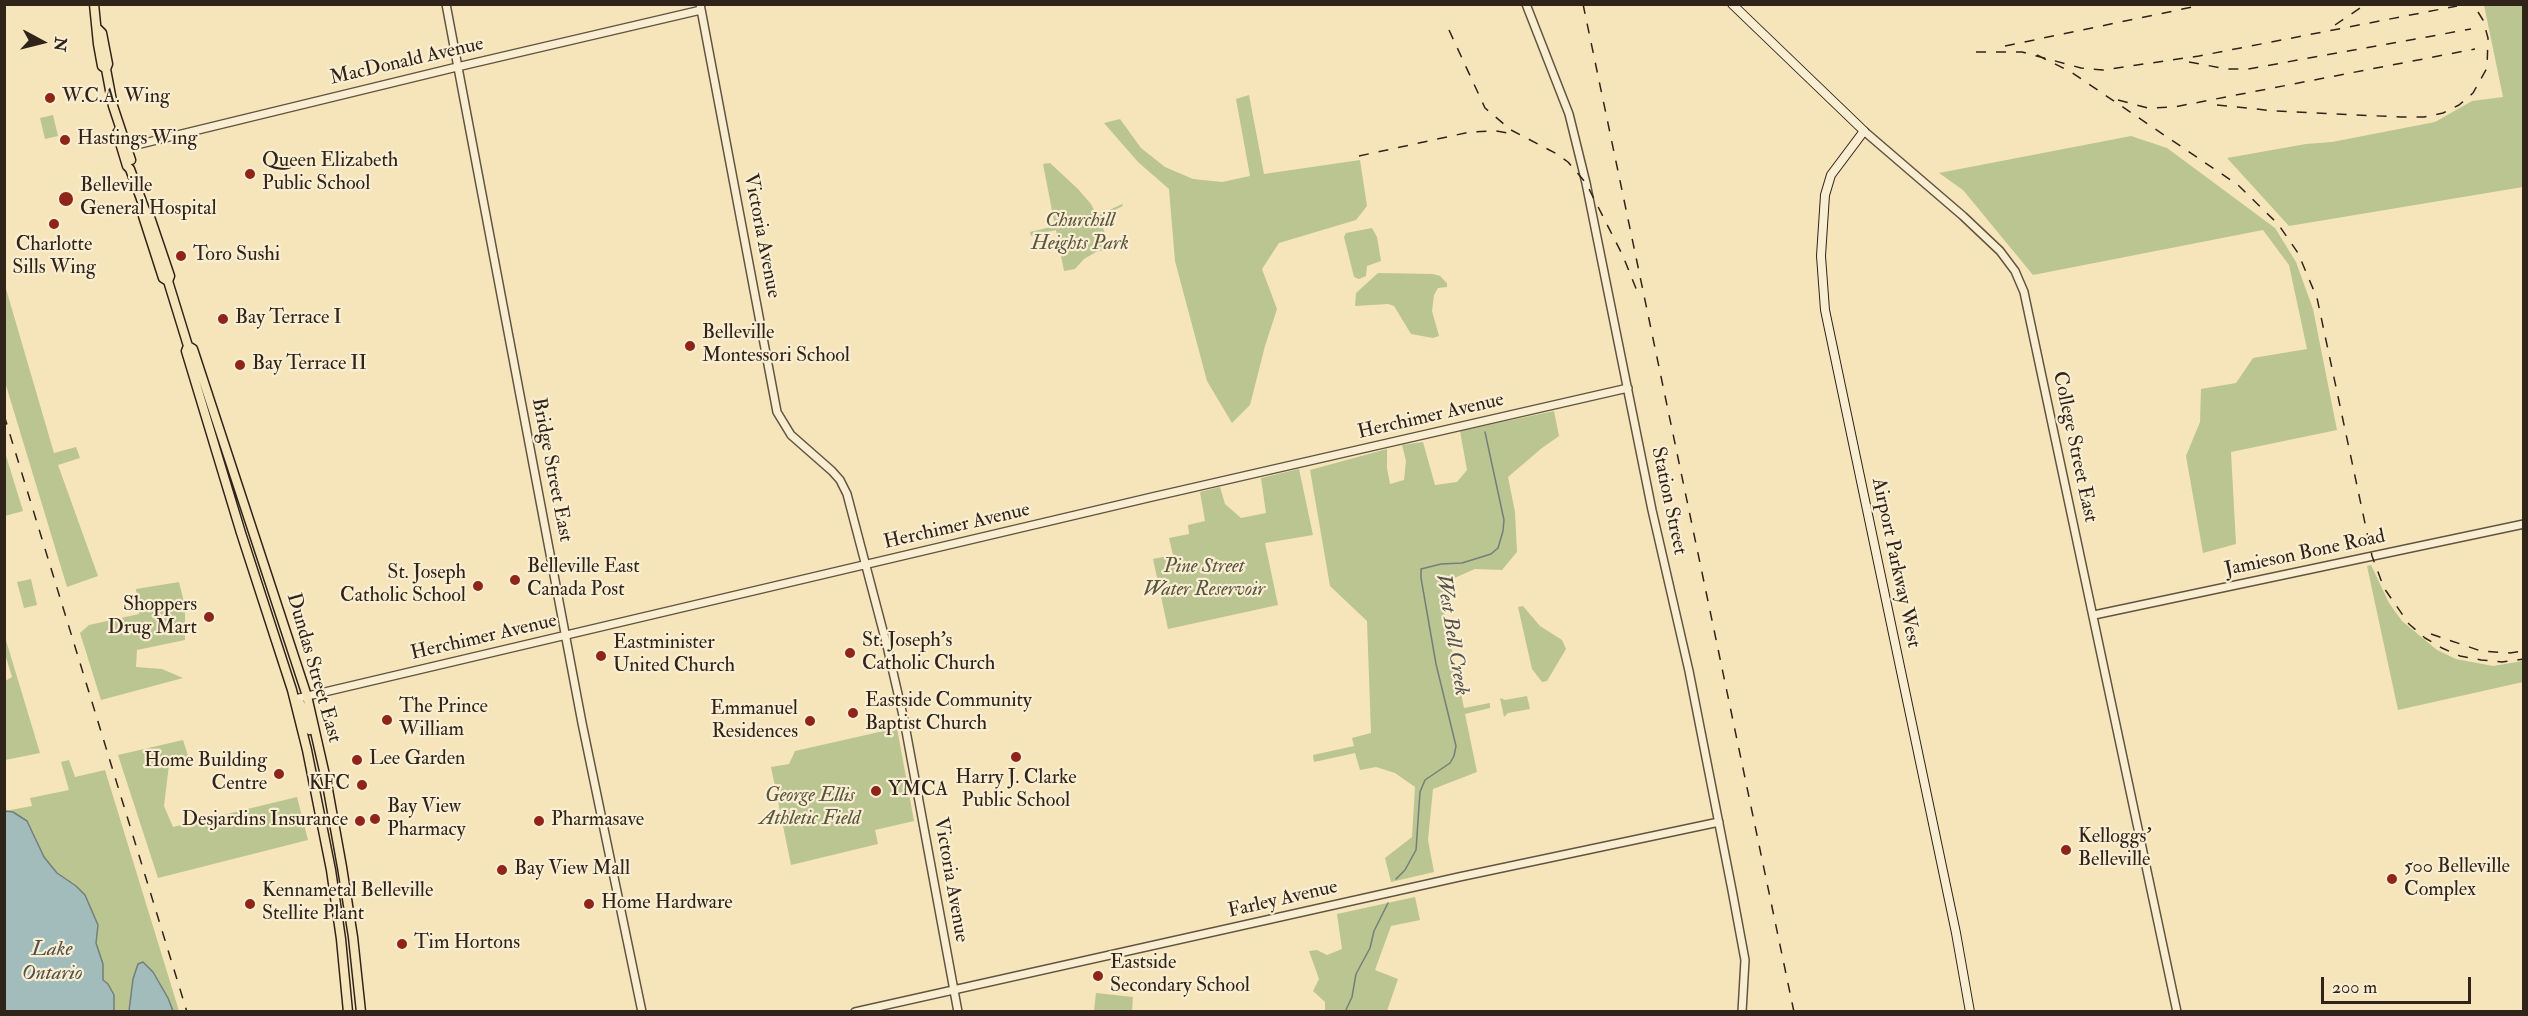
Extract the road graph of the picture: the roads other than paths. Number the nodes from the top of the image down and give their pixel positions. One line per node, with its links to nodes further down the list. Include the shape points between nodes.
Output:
1 (94, 4): 8 (main road, Dundas Street East)
2 (446, 4): 6 (street, Bridge Street East)
3 (1526, 4): 10 (street, Station Street, via 1569,114)
4 (1732, 4): 7 (main road, College Street East)
5 (701, 7): 6 (street, MacDonald Avenue); 12 (street, Victoria Avenue, via 777,412 791,435 840,480 848,494)
6 (457, 67): 8 (street, MacDonald Avenue); 14 (street, Bridge Street East)
7 (1864, 130): 13 (street, College Street East, via 1963,216 2015,271 2030,315); 27 (main road, Airport Parkway West, via 1831,175 1825,195 1821,256 1825,310)
8 (124, 148): 9 (main road, Dundas Street East, via 170,276 168,281)
9 (188, 346): 15 (main road, Dundas Street East, via 186,351 241,533); 16 (main road, Dundas Street East, via 193,349)
10 (1628, 388): 12 (street, Herchimer Avenue); 19 (street, Station Street)
11 (2523, 524): 13 (street, Jamieson Bone Road)
12 (867, 566): 14 (street, Herchimer Avenue); 20 (street, Victoria Avenue, via 904,720)
13 (2094, 615): 28 (street, College Street East)
14 (567, 636): 16 (street, Herchimer Avenue); 23 (street, Bridge Street East)
15 (280, 650): 16 (main road, via 298,688); 17 (main road, Dundas Street East)
16 (307, 696): 17 (street, Herchimer Avenue); 18 (main road, Dundas Street East)
17 (295, 699): 18 (main road); 21 (main road, Dundas Street East, via 331,870)
18 (320, 753): 22 (main road, Dundas Street East, via 352,926)
19 (1719, 822): 20 (street, Farley Avenue); 26 (street, Station Street, via 1745,960)
20 (954, 989): 24 (street, Farley Avenue); 25 (street, Victoria Avenue)
21 (348, 1011)
22 (361, 1011)
23 (642, 1011)
24 (855, 1011)
25 (958, 1011)
26 (1742, 1011)
27 (1970, 1011)
28 (2177, 1011)

